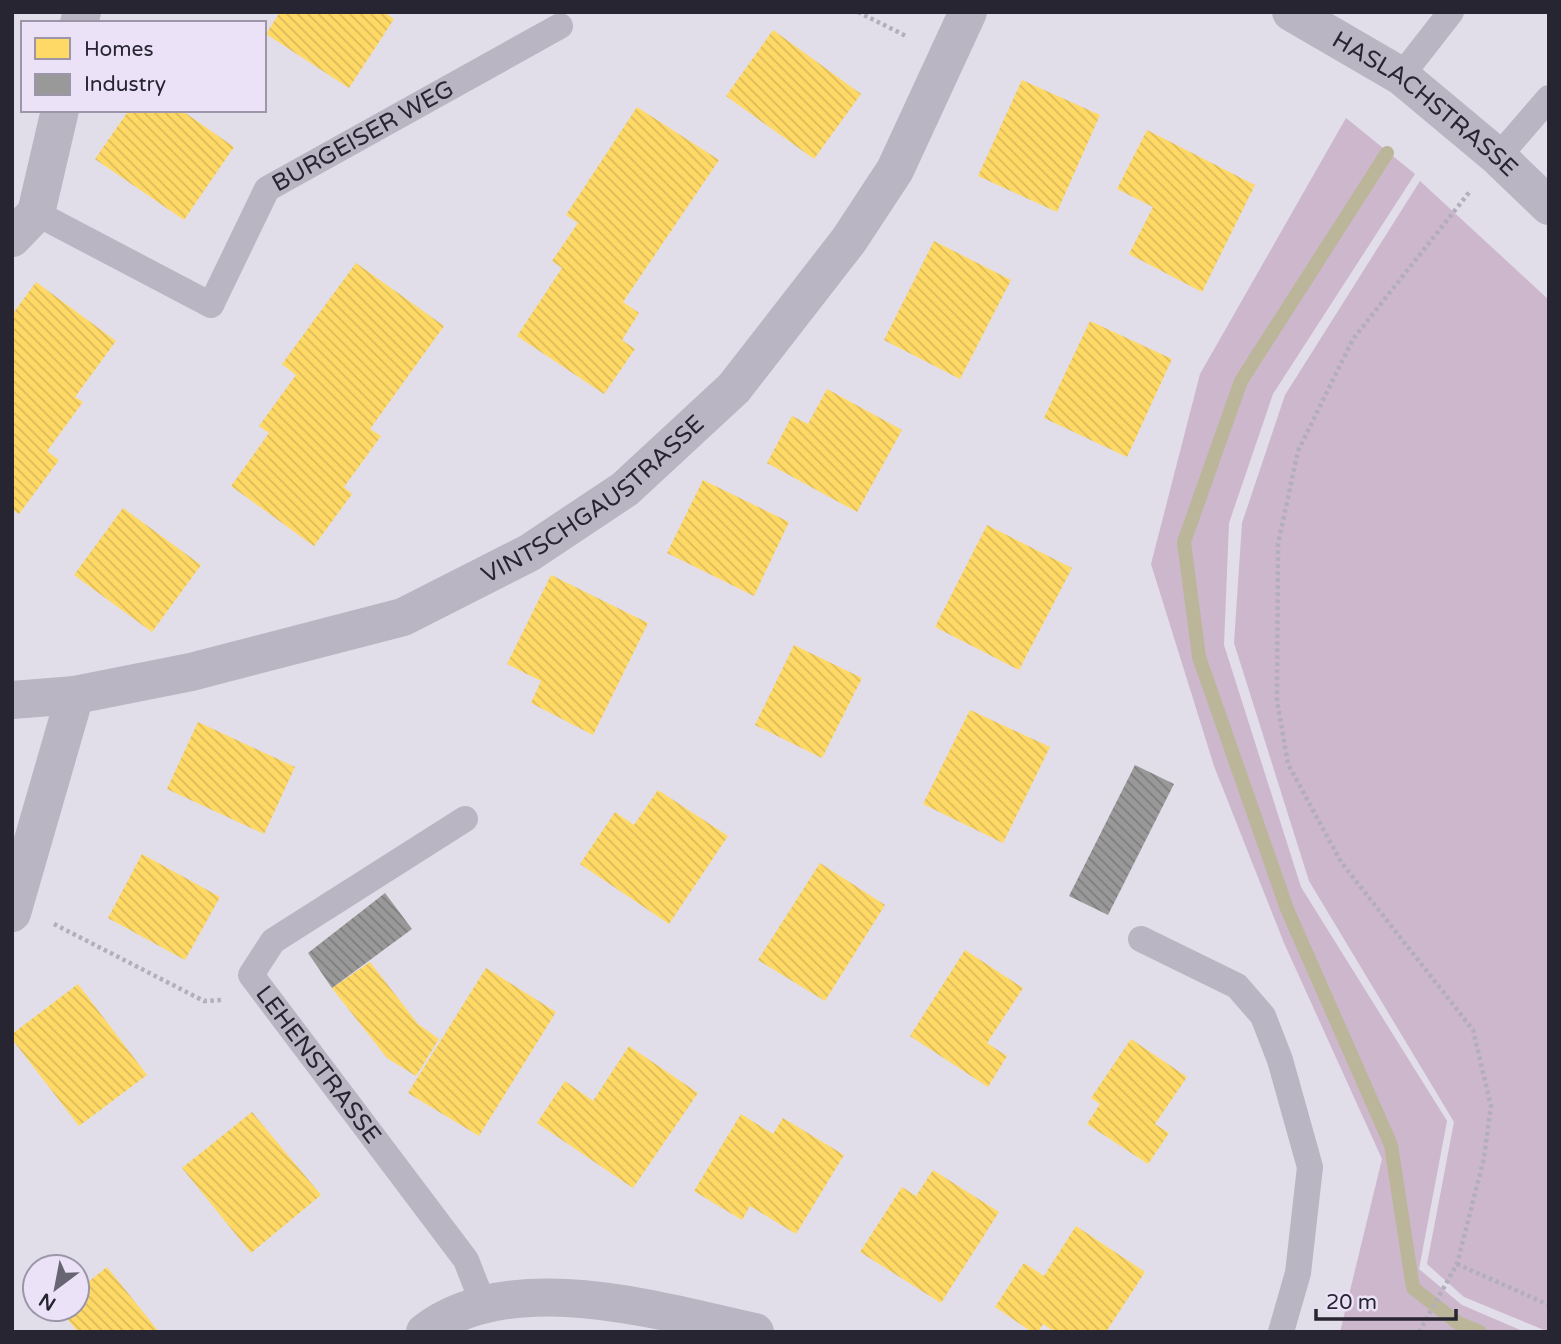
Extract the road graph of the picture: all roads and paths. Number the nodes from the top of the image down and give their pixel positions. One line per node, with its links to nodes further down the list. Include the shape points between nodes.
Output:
1 (858, 12): 6 (path)
2 (968, 12): 6 (street, VINTSCHGAUSTRASSE)
3 (1291, 12): 7 (street, HASLACHSTRASSE)
4 (1451, 12): 7 (lane)
5 (560, 26): 12 (lane, BURGEISER WEG, via 267,189 211,305)
6 (949, 57): 13 (street, VINTSCHGAUSTRASSE, via 895,170 849,240 734,388 625,489 529,553 403,617 191,673)
7 (1401, 76): 10 (street, HASLACHSTRASSE)
8 (1549, 98): 10 (lane)
9 (59, 112): 12 (street, BURGEISER WEG)
10 (1498, 157): 11 (street, HASLACHSTRASSE); 19 (path, via 1353,339 1298,451 1278,544 1277,701 1288,764 1341,862 1473,1030 1491,1106)
11 (1549, 206)
12 (24, 225)
13 (75, 695): 14 (street, VINTSCHGAUSTRASSE); 16 (street)
14 (12, 700)
15 (465, 819): 18 (lane, LEHENSTRASSE, via 273,941 251,975)
16 (14, 910): 18 (path, via 204,1001)
17 (1141, 939): 24 (lane, via 1237,986 1263,1016 1280,1060 1310,1167 1298,1273)
18 (268, 997): 21 (lane, LEHENSTRASSE, via 466,1260)
19 (1457, 1264): 20 (path); 25 (path)
20 (1549, 1305)
21 (484, 1306): 22 (street, via 442,1319); 23 (street, via 508,1299 578,1297)
22 (425, 1332)
23 (755, 1332)
24 (1281, 1332)
25 (1419, 1332)

